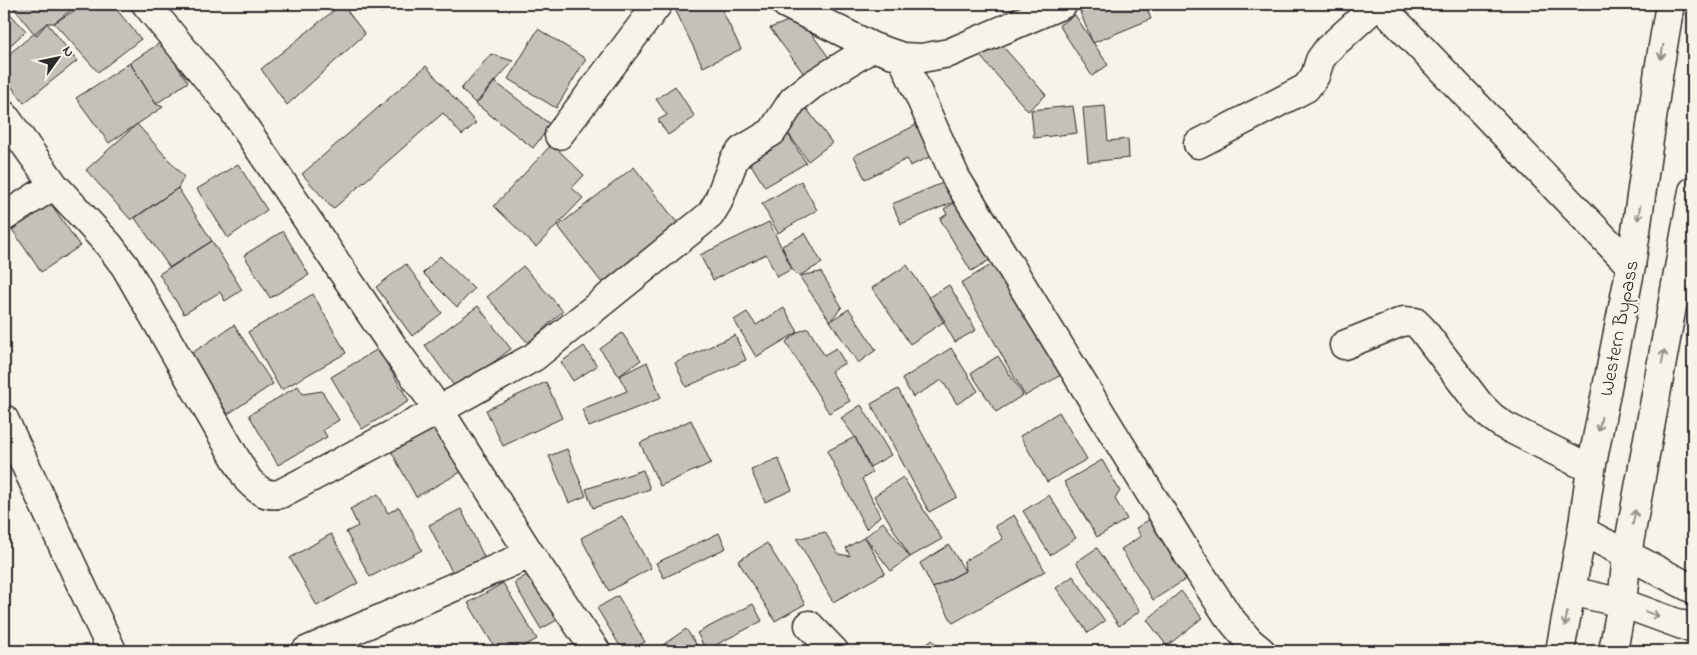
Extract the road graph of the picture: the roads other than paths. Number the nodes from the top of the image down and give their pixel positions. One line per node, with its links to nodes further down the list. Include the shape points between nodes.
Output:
1 (146, 4): 17 (street, via 231,107)
2 (658, 4): 10 (street)
3 (786, 4): 7 (street)
4 (1063, 4): 8 (street, via 949,53 922,58)
5 (1379, 4): 11 (street, via 1328,49 1306,88); 15 (street)
6 (1670, 4): 15 (street, Western Bypass, one-way to 15)
7 (873, 47): 8 (street); 17 (street, via 793,100 772,132 742,150 734,160 710,214 534,357)
8 (902, 57): 32 (street, via 956,178 1187,553 1228,616)
9 (4, 115): 12 (street)
10 (559, 135)
11 (1198, 144)
12 (54, 185): 14 (street); 17 (street, via 125,266 248,480 259,492 268,496 280,494)
13 (1693, 191): 22 (street, one-way to 13)
14 (4, 217)
15 (1631, 266): 19 (street, Western Bypass, one-way to 19)
16 (1344, 345): 19 (street, via 1404,321 1415,322 1492,417)
17 (439, 410): 21 (street)
18 (4, 419): 28 (street)
19 (1591, 469): 20 (street, Western Bypass)
20 (1582, 530): 22 (street); 24 (street, Western Bypass)
21 (530, 554): 29 (street); 30 (street)
22 (1628, 554): 23 (street); 25 (street)
23 (1693, 589)
24 (1571, 591): 25 (street); 33 (street, Western Bypass, one-way to 33)
25 (1622, 603): 27 (street, one-way to 27); 34 (street)
26 (809, 625): 31 (street)
27 (1693, 629)
28 (112, 651)
29 (306, 651)
30 (596, 651)
31 (834, 651)
32 (1261, 651)
33 (1560, 651)
34 (1613, 651)

